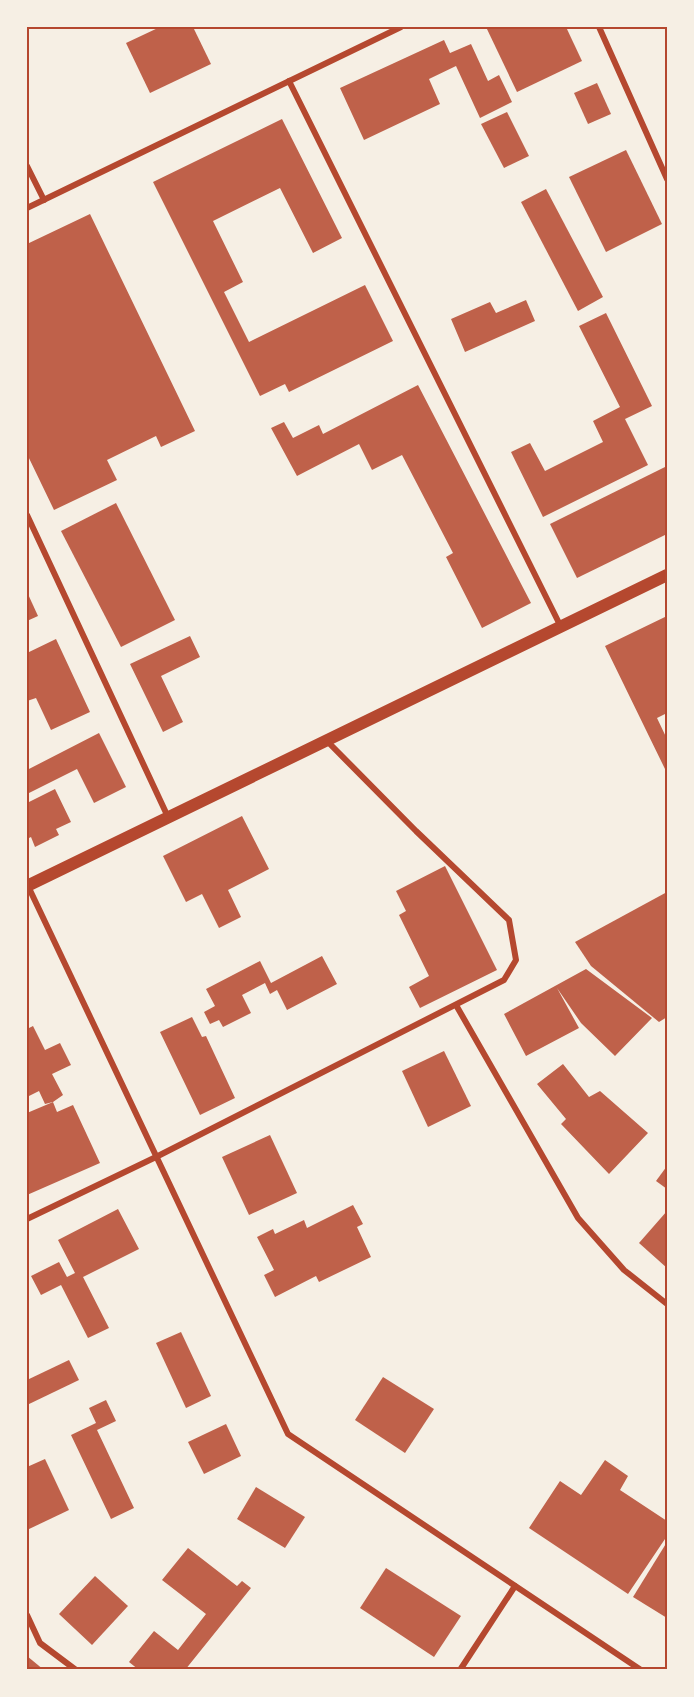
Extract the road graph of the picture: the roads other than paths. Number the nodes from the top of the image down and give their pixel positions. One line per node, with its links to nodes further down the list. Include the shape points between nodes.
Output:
1 (401, 27): 3 (street)
2 (599, 27): 5 (street)
3 (289, 81): 6 (street); 10 (street)
4 (27, 166): 6 (street)
5 (667, 179)
6 (44, 200): 7 (street)
7 (27, 208)
8 (27, 515): 12 (street)
9 (667, 576): 10 (main road)
10 (561, 627): 11 (main road)
11 (326, 740): 12 (main road); 14 (street, via 509,920 516,960 504,980)
12 (168, 817): 13 (main road)
13 (27, 886): 15 (street)
14 (456, 1005): 15 (street); 17 (street, via 578,1218 624,1270)
15 (156, 1157): 16 (street); 18 (street, via 288,1434)
16 (27, 1219)
17 (667, 1304)
18 (515, 1586): 21 (street); 22 (street)
19 (27, 1616): 20 (street, via 40,1643)
20 (76, 1670)
21 (460, 1670)
22 (641, 1670)

